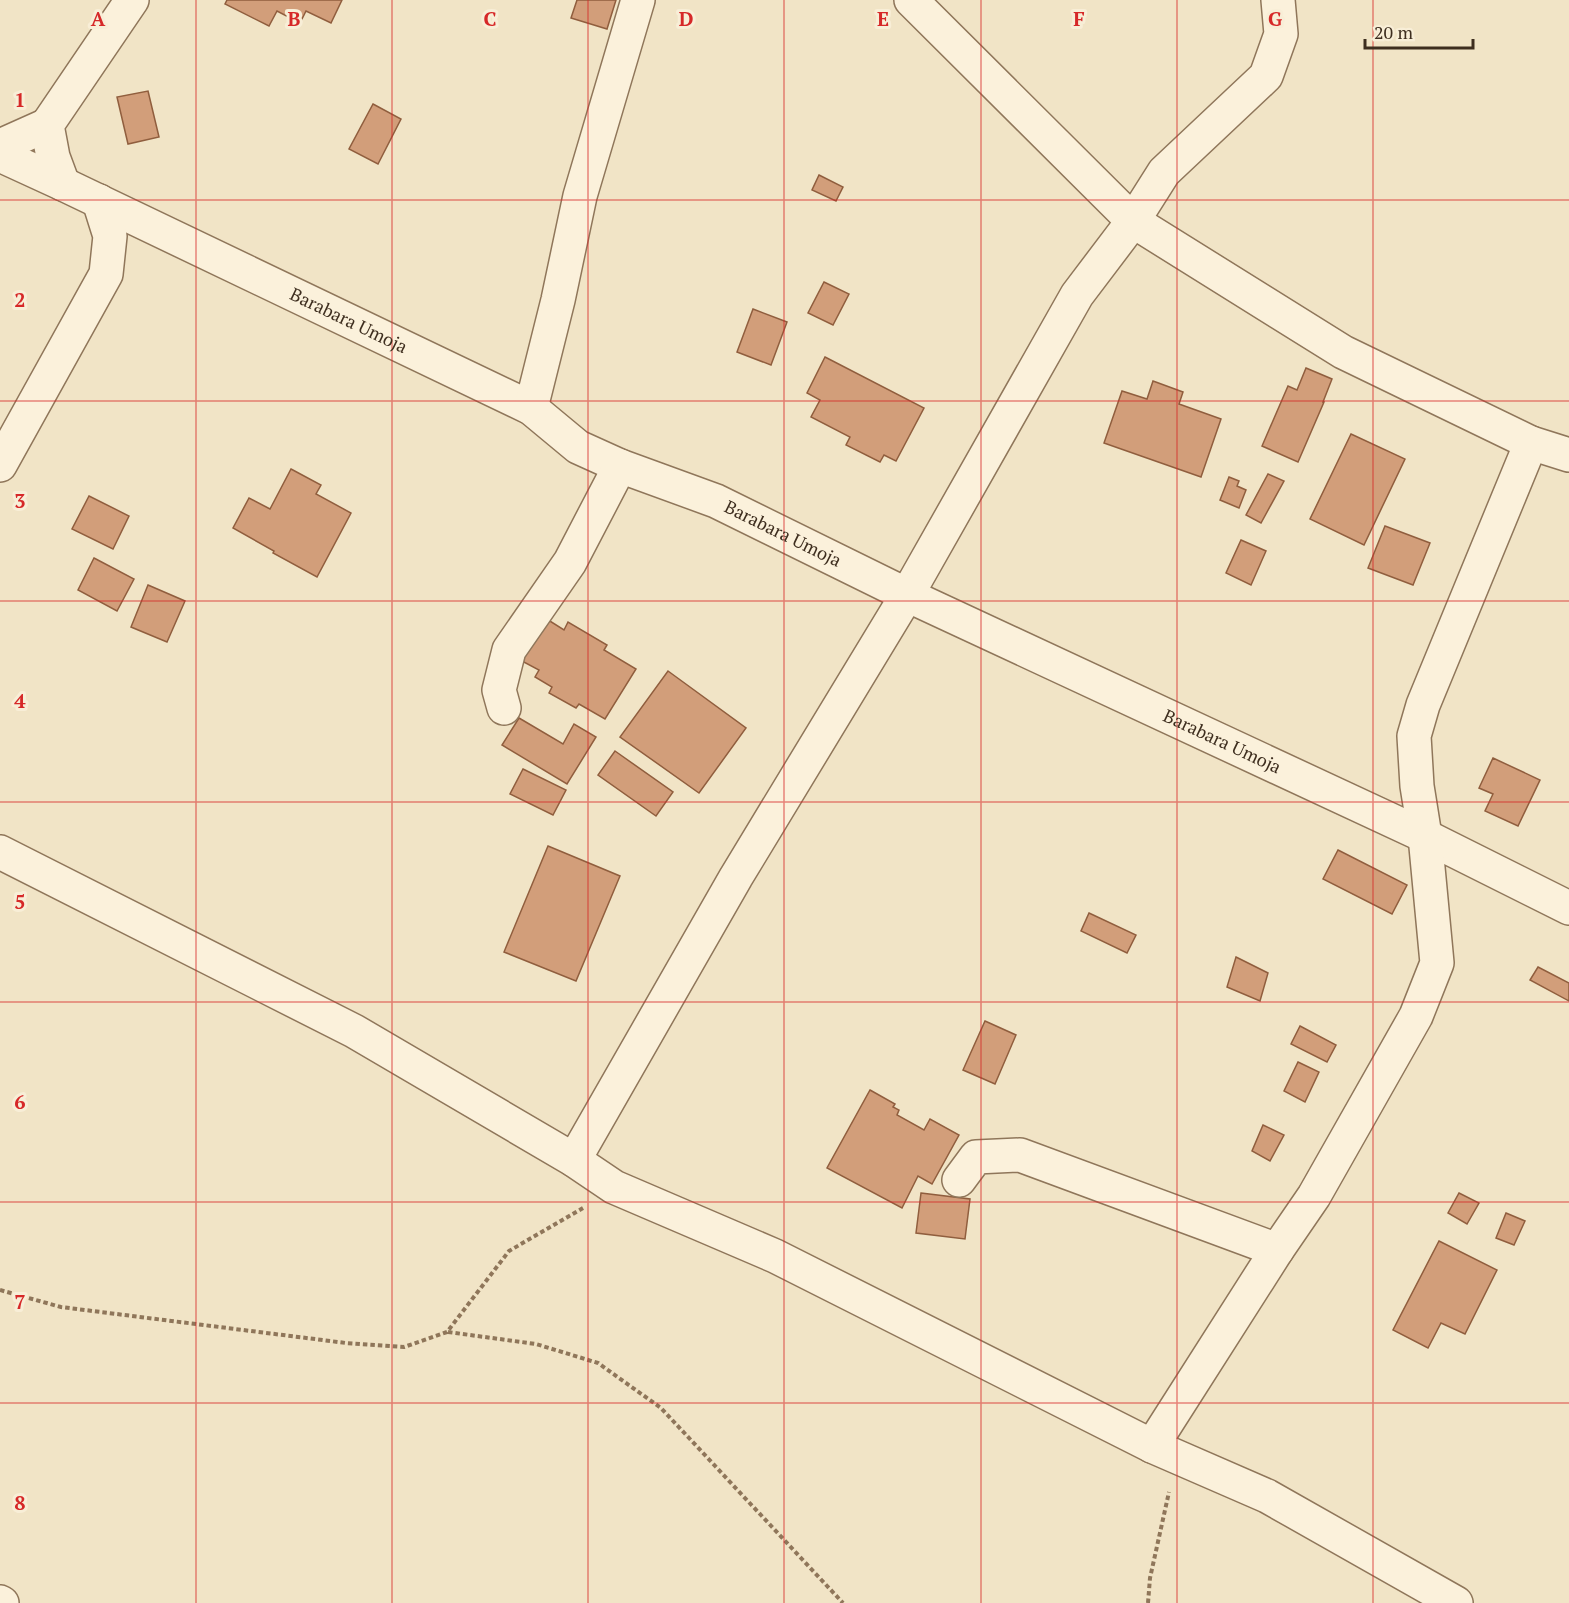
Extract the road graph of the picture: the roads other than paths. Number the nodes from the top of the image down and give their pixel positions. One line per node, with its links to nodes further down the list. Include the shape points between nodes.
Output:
1 (132, 0): 5 (street)
2 (638, 0): 11 (street, via 580,196)
3 (911, 0): 10 (street)
4 (1278, 0): 10 (street, via 1281,34 1266,76 1164,172)
5 (48, 125): 6 (street); 8 (street, via 53,157)
6 (0, 146)
7 (0, 155): 8 (street, Barabara Umoja)
8 (63, 184): 9 (street, Barabara Umoja)
9 (99, 201): 11 (street, Barabara Umoja); 14 (street, via 110,236 106,274)
10 (1133, 221): 12 (street, via 1342,352); 16 (street, via 1077,295)
11 (531, 408): 15 (street, Barabara Umoja, via 578,447)
12 (1531, 443): 13 (street); 18 (street, via 1423,705 1414,736)
13 (1569, 455)
14 (0, 465)
15 (620, 466): 16 (street, Barabara Umoja, via 716,501); 17 (street, via 570,562 509,650 499,690)
16 (907, 595): 18 (street, Barabara Umoja); 21 (street, via 736,877)
17 (504, 708)
18 (1425, 836): 20 (street, Barabara Umoja); 23 (street, via 1437,963 1416,1016 1314,1196)
19 (0, 852): 21 (street, via 354,1031)
20 (1569, 908)
21 (574, 1160): 24 (street, via 614,1187 775,1256)
22 (958, 1180): 23 (street, via 976,1157 1020,1155)
23 (1276, 1250): 24 (street)
24 (1165, 1452): 25 (street, via 1267,1496)
25 (1456, 1603)

